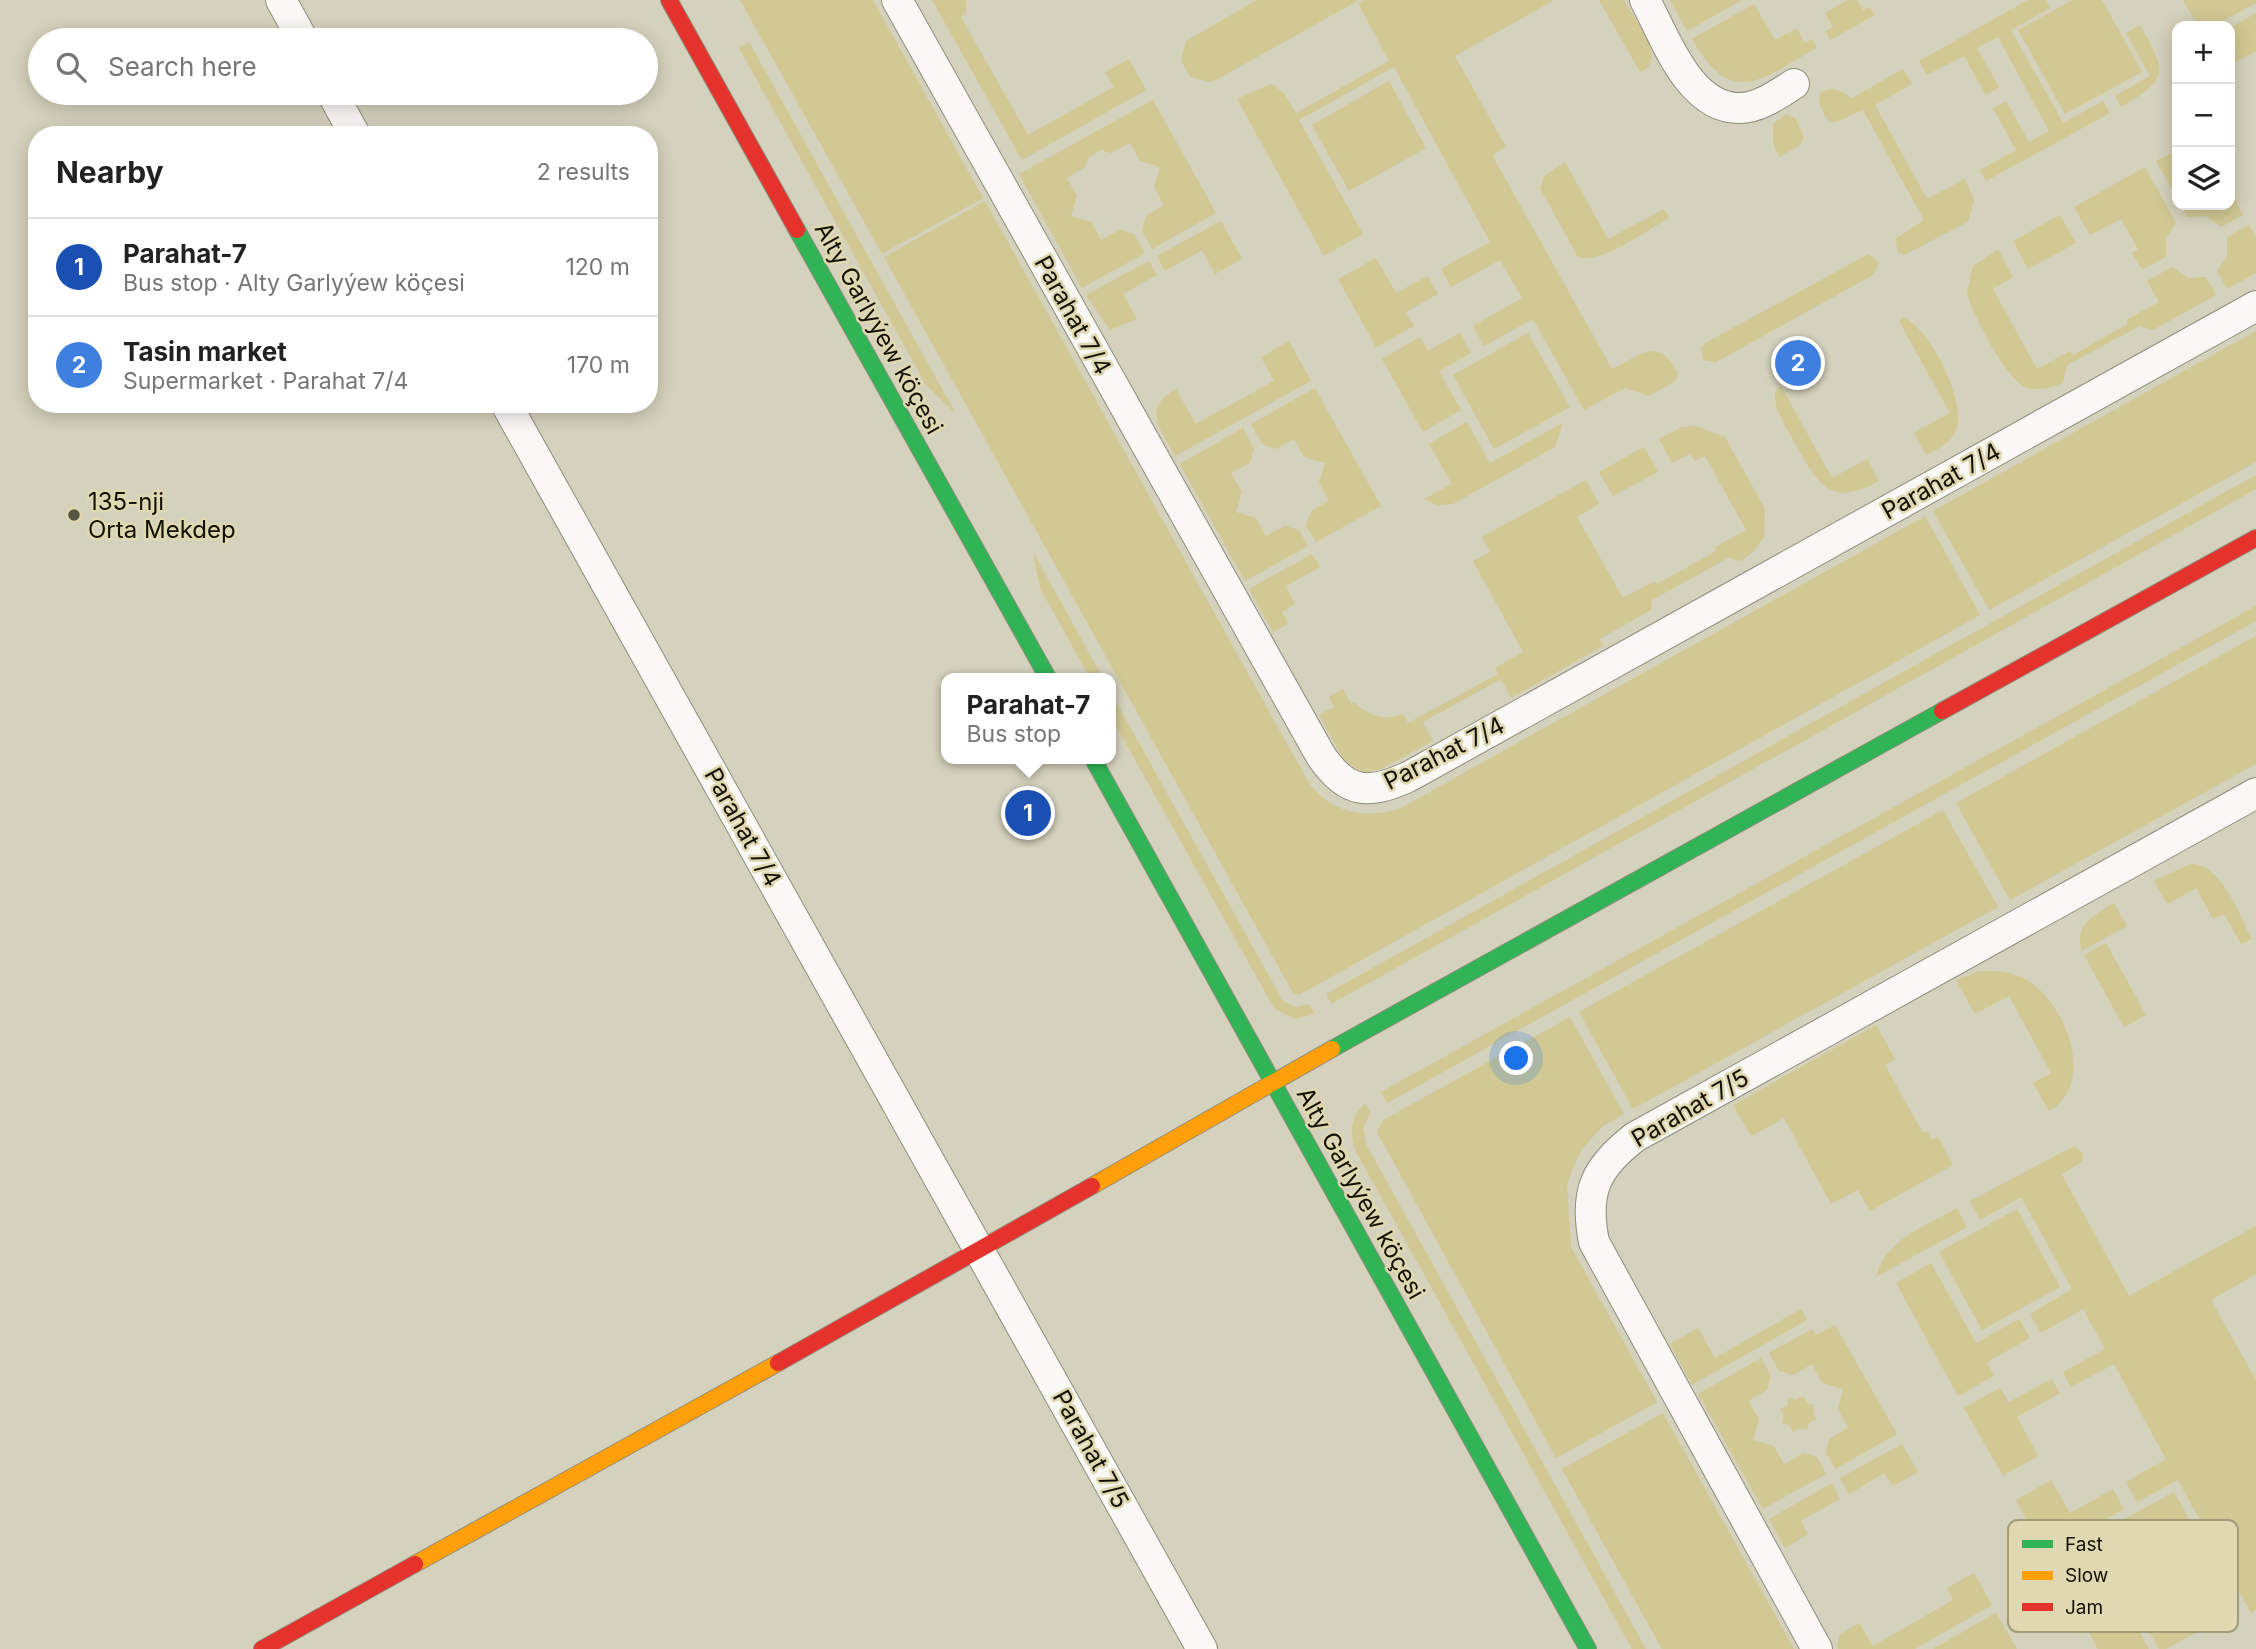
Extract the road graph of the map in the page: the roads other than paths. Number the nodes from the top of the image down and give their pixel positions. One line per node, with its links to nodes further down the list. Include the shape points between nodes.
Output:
1 (281, 0): 5 (street)
2 (669, 0): 12 (street, Alty Garlyýew köçesi)
3 (897, 0): 9 (street, Parahat 7/4, via 1321,756 1335,774 1357,788 1381,787 1408,777)
4 (1645, 0): 6 (street, via 1684,70 1712,102 1742,108)
5 (296, 28)
6 (1794, 84)
7 (339, 105): 8 (street)
8 (350, 126)
9 (2256, 306)
10 (511, 413): 16 (street, Parahat 7/4)
11 (2256, 538): 15 (street)
12 (1045, 673)
13 (1096, 764): 15 (street, Alty Garlyýew köçesi)
14 (2256, 793): 20 (street, Parahat 7/5, via 1635,1137 1614,1153 1598,1175 1590,1198 1594,1242)
15 (1273, 1081): 16 (street); 19 (street, Alty Garlyýew köçesi)
16 (981, 1250): 17 (street); 18 (street, Parahat 7/5)
17 (262, 1649)
18 (1202, 1649)
19 (1588, 1649)
20 (1817, 1649)

